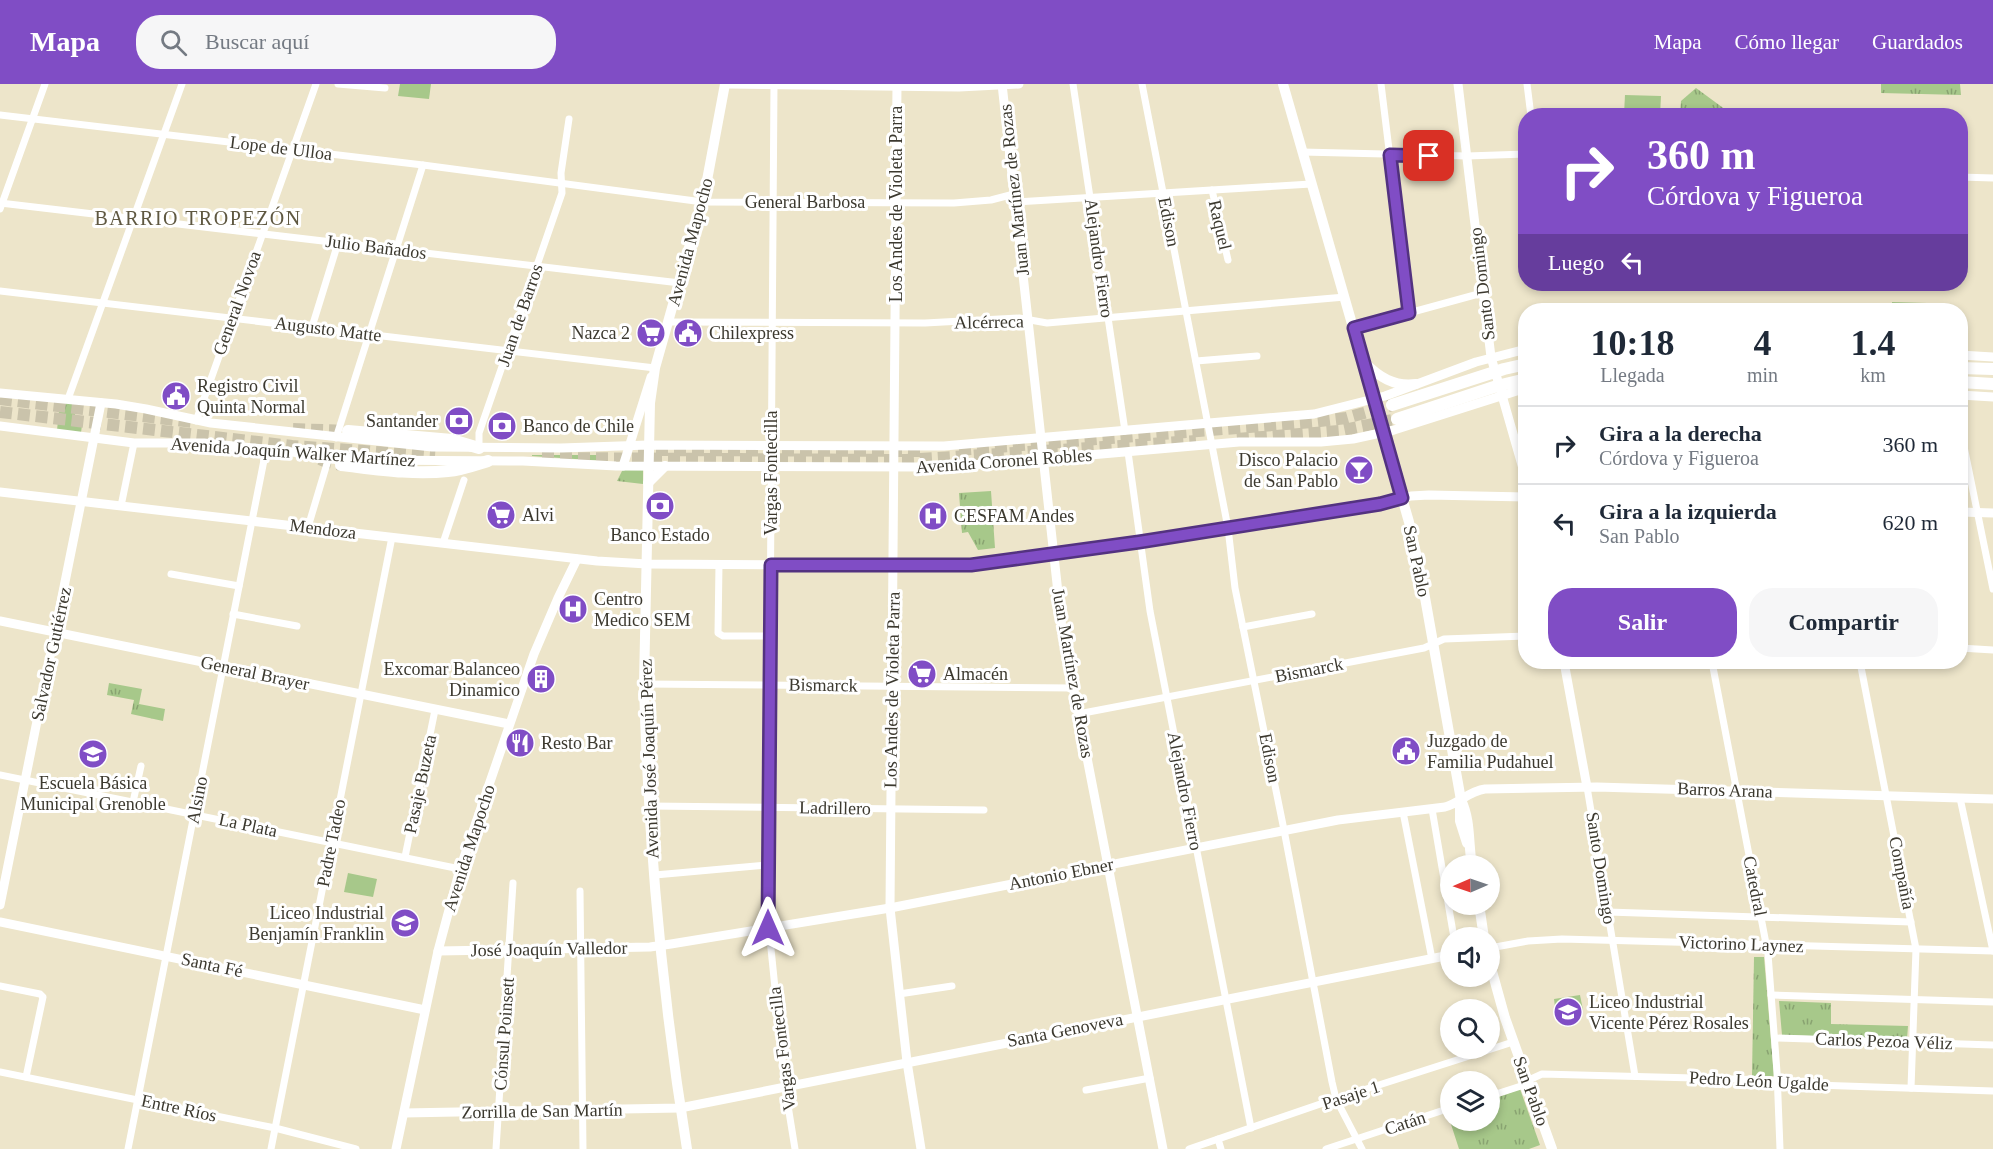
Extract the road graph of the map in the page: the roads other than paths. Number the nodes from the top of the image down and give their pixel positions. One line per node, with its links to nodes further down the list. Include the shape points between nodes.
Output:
1 (45, 84): 19 (street)
2 (182, 84): 21 (street)
3 (316, 84): 22 (street, General Novoa)
4 (338, 84): 16 (street)
5 (727, 84): 13 (street); 36 (main road, Avenida Mapocho)
6 (1019, 84): 15 (street)
7 (1073, 84): 34 (street, Alejandro Fierro)
8 (1142, 84): 33 (street, Edison)
9 (1283, 84): 23 (main road, San Pablo)
10 (1381, 84): 25 (street)
11 (1458, 84): 26 (street, Santo Domingo)
12 (1527, 84): 17 (street)
13 (774, 85): 14 (street); 37 (street, Vargas Fontecilla)
14 (897, 85): 15 (street); 38 (street, Los Andes de Violeta Parra)
15 (1002, 85): 35 (street, Juan Martínez de Rozas)
16 (385, 88)
17 (1530, 108)
18 (0, 116): 19 (street, Lope de Ulloa)
19 (32, 119): 21 (street, Lope de Ulloa); 39 (street)
20 (569, 119): 30 (street)
21 (164, 134): 22 (street, Lope de Ulloa); 40 (street)
22 (292, 149): 27 (street, Lope de Ulloa); 41 (street, General Novoa)
23 (1302, 152): 25 (street); 31 (main road, San Pablo)
24 (1518, 154): 26 (street)
25 (1390, 155): 26 (street); 52 (street)
26 (1467, 156): 48 (street, Santo Domingo)
27 (423, 165): 30 (street, Lope de Ulloa); 43 (street)
28 (1968, 177): 29 (street)
29 (1993, 178)
30 (562, 183): 36 (street, Lope de Ulloa); 45 (street, Juan de Barros)
31 (1311, 184): 32 (street, General Barbosa); 49 (main road, San Pablo)
32 (1212, 190): 33 (street, General Barbosa); 44 (street, Raquel)
33 (1163, 193): 34 (street, General Barbosa); 51 (street, Edison)
34 (1090, 197): 35 (street, General Barbosa); 53 (street, Alejandro Fierro)
35 (1015, 198): 38 (street, General Barbosa); 55 (street, Juan Martínez de Rozas)
36 (703, 202): 37 (street, General Barbosa); 46 (main road, Avenida Mapocho)
37 (773, 202): 38 (street, General Barbosa); 57 (street, Vargas Fontecilla)
38 (896, 203): 58 (street, Los Andes de Violeta Parra)
39 (1, 205): 40 (street, Julio Bañados)
40 (133, 219): 41 (street, Julio Bañados); 50 (street)
41 (262, 234): 42 (street, Julio Bañados); 54 (street, General Novoa)
42 (338, 243): 43 (street, Julio Bañados); 59 (street)
43 (396, 250): 45 (street, Julio Bañados); 61 (street)
44 (1228, 260)
45 (537, 266): 46 (street, Julio Bañados); 62 (street, Juan de Barros)
46 (680, 283): 56 (main road, Avenida Mapocho)
47 (0, 291): 50 (street, Augusto Matte)
48 (1482, 293): 52 (street); 66 (street, Santo Domingo)
49 (1345, 297): 51 (street, Alcérreca); 60 (main road, San Pablo)
50 (103, 303): 54 (street, Augusto Matte); 83 (street)
51 (1186, 311): 53 (street, Alcérreca); 68 (street, Edison)
52 (1409, 313): 60 (street)
53 (1108, 317): 55 (street, Alcérreca, via 1047,323); 92 (street, Alejandro Fierro)
54 (232, 318): 59 (street, Augusto Matte); 88 (street, General Novoa)
55 (1028, 319): 58 (street, Alcérreca); 95 (street, Juan Martínez de Rozas)
56 (668, 322): 57 (street, Alcérreca); 71 (main road, Avenida Mapocho)
57 (772, 323): 58 (street, Alcérreca); 100 (street, Vargas Fontecilla)
58 (895, 323): 102 (street, Los Andes de Violeta Parra)
59 (312, 327): 61 (street, Augusto Matte)
60 (1354, 328): 69 (main road, San Pablo)
61 (369, 334): 62 (street, Augusto Matte); 94 (street)
62 (507, 351): 71 (street, Augusto Matte); 103 (street, Juan de Barros, via 479,433)
63 (1518, 351): 66 (street, Avenida Coronel Robles)
64 (1968, 355): 67 (street)
65 (1257, 356): 68 (street)
66 (1491, 357): 76 (street, Avenida Coronel Robles); 79 (street, Santo Domingo)
67 (1993, 357)
68 (1196, 361): 89 (street, Edison)
69 (1363, 362): 76 (main road, via 1390,382); 84 (main road, San Pablo)
70 (1518, 366): 86 (highway)
71 (656, 368): 98 (street, Avenida Mapocho); 99 (main road, Avenida José Joaquín Pérez, via 648,414)
72 (1968, 368): 73 (highway)
73 (1993, 369)
74 (1518, 381): 87 (highway)
75 (1968, 382): 77 (highway)
76 (1416, 384): 84 (street, Avenida Coronel Robles)
77 (1993, 384)
78 (1518, 389): 79 (street, Avenida Coronel Robles)
79 (1501, 391): 93 (street, Avenida Coronel Robles); 105 (street, Santo Domingo)
80 (0, 393): 83 (street, Avenida Joaquín Walker Martínez)
81 (1968, 396): 82 (street)
82 (1993, 397)
83 (68, 399): 85 (street, Avenida Joaquín Walker Martínez)
84 (1374, 400): 89 (street, Avenida Coronel Robles, via 1296,417); 93 (main road, San Pablo)
85 (101, 403): 88 (street, Avenida Joaquín Walker Martínez); 96 (street, Salvador Gutiérrez)
86 (1392, 405)
87 (1396, 419)
88 (195, 421): 94 (street, Avenida Joaquín Walker Martínez)
89 (1208, 424): 92 (street, Avenida Coronel Robles); 101 (street, Edison)
90 (0, 426): 96 (street, Avenida Joaquín Walker Martínez)
91 (348, 431): 103 (highway, via 452,440)
92 (1125, 431): 95 (street, Avenida Coronel Robles)
93 (1384, 433): 101 (street, Avenida Coronel Robles, via 1337,441); 121 (main road, San Pablo)
94 (336, 438): 103 (street, Avenida Joaquín Walker Martínez)
95 (1042, 438): 102 (street, Avenida Coronel Robles); 108 (street, Juan Martínez de Rozas)
96 (95, 439): 97 (street, Avenida Joaquín Walker Martínez); 122 (street, Salvador Gutiérrez)
97 (134, 443): 104 (street, Avenida Joaquín Walker Martínez, via 198,443); 123 (street)
98 (631, 445): 99 (street, Avenida Coronel Robles); 103 (street, Avenida Joaquín Walker Martínez); 112 (street, Avenida Mapocho)
99 (648, 445): 100 (street, Avenida Coronel Robles); 113 (main road, Avenida José Joaquín Pérez)
100 (771, 445): 102 (street, Avenida Coronel Robles); 115 (street, Vargas Fontecilla)
101 (1212, 445): 106 (street, Avenida Coronel Robles); 129 (street, Edison)
102 (894, 446): 116 (street, Los Andes de Violeta Parra)
103 (479, 448)
104 (266, 450): 107 (street, Avenida Joaquín Walker Martínez); 127 (street, Alsino)
105 (1518, 451)
106 (1128, 452): 108 (street, Avenida Coronel Robles); 131 (street, Alejandro Fierro)
107 (329, 457): 109 (street, Avenida Joaquín Walker Martínez); 128 (street)
108 (1043, 459): 116 (street, Avenida Coronel Robles); 133 (street, Juan Martínez de Rozas)
109 (488, 461): 110 (highway, via 440,472); 112 (street, Avenida Joaquín Walker Martínez)
110 (341, 465)
111 (1968, 465): 125 (street)
112 (623, 466): 113 (street, Avenida Coronel Robles)
113 (648, 466): 114 (street, Avenida Coronel Robles); 118 (main road, Avenida José Joaquín Pérez)
114 (665, 466): 115 (street, Avenida Coronel Robles); 118 (main road)
115 (771, 466): 116 (street, Avenida Coronel Robles); 137 (street, Vargas Fontecilla)
116 (894, 467): 138 (street, Los Andes de Violeta Parra)
117 (464, 480): 132 (street)
118 (648, 483): 135 (main road, Avenida José Joaquín Pérez)
119 (0, 492): 122 (street, Mendoza)
120 (1518, 497): 121 (street, Mendoza)
121 (1402, 498): 129 (street, Mendoza); 150 (main road, San Pablo)
122 (82, 502): 123 (street, Mendoza); 147 (street, Salvador Gutiérrez)
123 (122, 506): 127 (street, Mendoza)
124 (1968, 512): 125 (street)
125 (1978, 512): 126 (street); 141 (street)
126 (1993, 513)
127 (252, 521): 128 (street, Mendoza); 140 (street, Alsino)
128 (308, 528): 130 (street, Mendoza)
129 (1228, 528): 131 (street, Mendoza); 146 (street, Edison)
130 (392, 537): 132 (street, Mendoza); 162 (street, Padre Tadeo)
131 (1139, 542): 133 (street, Mendoza); 163 (street, Alejandro Fierro)
132 (443, 543): 134 (street, Mendoza)
133 (1054, 554): 138 (street, Mendoza, via 971,565); 161 (street, Juan Martínez de Rozas)
134 (578, 559): 135 (street, Mendoza); 166 (street, Avenida Mapocho, via 546,626)
135 (646, 564): 136 (street, Mendoza); 158 (main road, Avenida José Joaquín Pérez)
136 (719, 564): 137 (street, Mendoza); 148 (street, via 720,635)
137 (771, 565): 138 (street, Mendoza); 148 (street, Vargas Fontecilla)
138 (893, 566): 160 (street, Los Andes de Violeta Parra)
139 (171, 574): 140 (street)
140 (239, 586): 142 (street, Alsino)
141 (1993, 589)
142 (233, 614): 145 (street); 153 (street, Alsino)
143 (1312, 614): 146 (street)
144 (0, 621): 147 (street, General Brayer)
145 (297, 626)
146 (1243, 627): 157 (street, Edison)
147 (56, 633): 153 (street, General Brayer); 169 (street, Salvador Gutiérrez)
148 (770, 636): 159 (street, Vargas Fontecilla)
149 (1518, 636): 150 (street, Bismarck, via 1444,639)
150 (1433, 644): 157 (street, Bismarck); 175 (main road, San Pablo)
151 (1968, 648): 152 (street)
152 (1993, 650)
153 (223, 667): 162 (street, General Brayer); 183 (street, Alsino)
154 (1565, 669): 170 (street, Santo Domingo)
155 (1713, 669): 171 (street, Catedral)
156 (1861, 669): 172 (street, Compañía)
157 (1254, 680): 163 (street, Bismarck); 184 (street, Edison)
158 (644, 684): 159 (street, Bismarck); 177 (main road, Avenida José Joaquín Pérez)
159 (770, 684): 160 (street, Bismarck); 178 (street, Vargas Fontecilla)
160 (892, 686): 161 (street, Bismarck); 179 (street, Los Andes de Violeta Parra)
161 (1073, 688): 165 (street, Juan Martínez de Rozas)
162 (361, 695): 164 (street, General Brayer); 185 (street, Padre Tadeo)
163 (1167, 697): 165 (street, Bismarck); 186 (street, Alejandro Fierro)
164 (435, 710): 166 (street, General Brayer); 188 (street, Pasaje Buzeta)
165 (1078, 714): 190 (street, Juan Martínez de Rozas)
166 (509, 724): 191 (street, Avenida Mapocho)
167 (141, 766): 176 (street)
168 (0, 775): 169 (street, La Plata)
169 (25, 780): 176 (street, La Plata); 195 (street, Salvador Gutiérrez)
170 (1587, 787): 171 (street, Barros Arana); 175 (street, Barros Arana, via 1485,789 1471,792); 197 (street, Santo Domingo)
171 (1737, 790): 172 (street, Barros Arana); 198 (street, Catedral)
172 (1886, 796): 173 (street, Barros Arana); 199 (street, Compañía)
173 (1960, 798): 174 (street, Barros Arana); 211 (street)
174 (1993, 799)
175 (1461, 800): 180 (street, Antonio Ebner); 187 (main road, San Pablo, via 1460,821)
176 (134, 802): 183 (street, La Plata)
177 (650, 806): 178 (street, Ladrillero); 192 (main road, Avenida José Joaquín Pérez)
178 (769, 807): 179 (street, Ladrillero); 189 (street, Vargas Fontecilla)
179 (891, 809): 181 (street, Ladrillero); 196 (street, Los Andes de Violeta Parra)
180 (1432, 809): 182 (street, Antonio Ebner); 201 (street)
181 (984, 810)
182 (1403, 812): 184 (street, Antonio Ebner); 214 (street)
183 (194, 814): 185 (street, La Plata); 212 (street, Alsino)
184 (1284, 830): 186 (street, Antonio Ebner); 215 (street, Edison)
185 (332, 842): 188 (street, La Plata); 216 (street, Padre Tadeo)
186 (1197, 848): 190 (street, Antonio Ebner); 222 (street, Alejandro Fierro)
187 (1470, 855)
188 (405, 857): 191 (street, La Plata)
189 (768, 865): 192 (street); 202 (street, Vargas Fontecilla)
190 (1109, 865): 196 (street, Antonio Ebner); 226 (street, Juan Martínez de Rozas)
191 (460, 869): 210 (street, Avenida Mapocho)
192 (655, 875): 205 (main road, Avenida José Joaquín Pérez)
193 (513, 883): 209 (street, Cónsul Poinsett)
194 (580, 891): 207 (street)
195 (0, 905)
196 (890, 908): 202 (street, Antonio Ebner); 220 (street, Los Andes de Violeta Parra)
197 (1608, 912): 198 (street); 203 (street, Santo Domingo)
198 (1761, 917): 199 (street); 204 (street, Catedral)
199 (1911, 921): 208 (street, Compañía)
200 (0, 922): 212 (street, Santa Fé)
201 (1452, 927)
202 (768, 928): 205 (street, Antonio Ebner); 238 (street, Vargas Fontecilla)
203 (1613, 940): 204 (street, Victorino Laynez); 206 (street, Victorino Laynez, via 1538,940); 233 (street, Santo Domingo)
204 (1766, 945): 208 (street, Victorino Laynez); 221 (street, Catedral)
205 (659, 946): 207 (street, José Joaquín Valledor); 245 (main road, Avenida José Joaquín Pérez)
206 (1500, 946)
207 (581, 948): 209 (street, José Joaquín Valledor); 246 (street)
208 (1916, 949): 211 (street, Victorino Laynez); 223 (street, Compañía)
209 (509, 950): 210 (street, José Joaquín Valledor); 248 (street, Cónsul Poinsett)
210 (438, 951): 225 (street, Avenida Mapocho)
211 (1993, 951)
212 (166, 956): 216 (street, Santa Fé); 243 (street, Alsino)
213 (1440, 957): 214 (street, Santa Genoveva)
214 (1432, 959): 215 (street, Santa Genoveva)
215 (1313, 982): 222 (street, Santa Genoveva); 244 (street, Edison)
216 (303, 984): 225 (street, Santa Fé); 250 (street, Padre Tadeo)
217 (0, 986): 234 (street, via 43,997)
218 (952, 986): 220 (street)
219 (1497, 987): 228 (main road, San Pablo)
220 (899, 994): 231 (street, Los Andes de Violeta Parra)
221 (1771, 995): 223 (street); 227 (street, Catedral)
222 (1226, 999): 226 (street, Santa Genoveva); 251 (street, Alejandro Fierro)
223 (1914, 999): 224 (street); 229 (street, Compañía)
224 (1993, 1002)
225 (424, 1010): 249 (street, Avenida Mapocho)
226 (1138, 1016): 231 (street, Santa Genoveva); 235 (street, Juan Martínez de Rozas)
227 (1775, 1038): 229 (street, Carlos Pezoa Véliz); 237 (street, Catedral)
228 (1513, 1042): 236 (main road, San Pablo); 244 (street, Pasaje 1)
229 (1913, 1042): 230 (street, Carlos Pezoa Véliz); 239 (street, Compañía)
230 (1993, 1045)
231 (907, 1062): 238 (street, Santa Genoveva); 263 (street, Los Andes de Violeta Parra)
232 (0, 1072): 234 (street, Entre Ríos)
233 (1635, 1076): 236 (street, Pedro León Ugalde, via 1542,1074); 237 (street, Pedro León Ugalde)
234 (26, 1077): 243 (street, Entre Ríos)
235 (1150, 1078): 240 (street); 264 (street, Juan Martínez de Rozas)
236 (1527, 1081): 242 (street); 254 (main road, San Pablo)
237 (1778, 1082): 239 (street, Pedro León Ugalde); 269 (street, Catedral)
238 (785, 1087): 245 (street, Santa Genoveva); 262 (street, Vargas Fontecilla)
239 (1911, 1088): 241 (street, Pedro León Ugalde)
240 (1086, 1090)
241 (1993, 1091)
242 (1500, 1093)
243 (138, 1099): 250 (street, Entre Ríos); 255 (street, Alsino)
244 (1336, 1099): 251 (street, Pasaje 1); 252 (street, Edison)
245 (680, 1108): 246 (street, Zorrilla de San Martín); 261 (main road, Avenida José Joaquín Pérez)
246 (583, 1110): 248 (street, Zorrilla de San Martín); 260 (street)
247 (1440, 1111): 252 (street, Catán)
248 (498, 1112): 249 (street, Zorrilla de San Martín); 259 (street, Cónsul Poinsett)
249 (404, 1113): 258 (street, Avenida Mapocho)
250 (275, 1128): 256 (street, Padre Tadeo); 257 (street, Entre Ríos)
251 (1251, 1128): 253 (street, Pasaje 1)
252 (1357, 1138): 267 (street, Catán); 268 (street, Edison)
253 (1218, 1139): 265 (street, Pasaje 1); 266 (street)
254 (1548, 1148)
255 (128, 1149)
256 (271, 1149)
257 (356, 1149)
258 (396, 1149)
259 (496, 1149)
260 (583, 1149)
261 (687, 1149)
262 (795, 1149)
263 (921, 1149)
264 (1163, 1149)
265 (1189, 1149)
266 (1221, 1149)
267 (1326, 1149)
268 (1362, 1149)
269 (1780, 1149)

